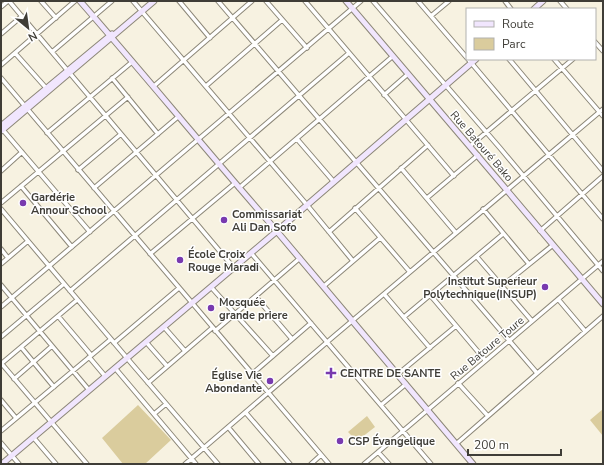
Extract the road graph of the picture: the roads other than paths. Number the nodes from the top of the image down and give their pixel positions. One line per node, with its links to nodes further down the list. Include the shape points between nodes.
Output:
1 (8, 1): 19 (street); 23 (street)
2 (41, 1): 26 (street)
3 (75, 1): 26 (street)
4 (80, 1): 25 (street)
5 (112, 1): 25 (street)
6 (133, 1): 22 (street)
7 (154, 1): 22 (street)
8 (179, 1): 33 (street)
9 (218, 1): 27 (street)
10 (252, 1): 27 (street)
11 (266, 1): 28 (street)
12 (305, 1): 29 (street)
13 (346, 1): 21 (street, Rue Batouré Bako)
14 (361, 1): 21 (street)
15 (373, 1): 57 (street)
16 (418, 1): 24 (street)
17 (449, 1): 24 (street)
18 (543, 1): 20 (street)
19 (1, 7)
20 (535, 8)
21 (352, 9): 29 (street); 41 (street, Rue Batouré Bako)
22 (142, 12): 32 (street); 43 (street)
23 (22, 16): 30 (street); 31 (street)
24 (431, 16): 42 (street)
25 (94, 17): 32 (street); 38 (street)
26 (56, 18): 31 (street)
27 (232, 18): 33 (street); 35 (street)
28 (282, 20): 35 (street); 36 (street)
29 (329, 29): 36 (street); 40 (street)
30 (1, 34)
31 (37, 34): 38 (street); 39 (street)
32 (111, 36): 48 (street); 51 (street)
33 (210, 38): 43 (street)
34 (596, 43): 37 (street)
35 (254, 44): 52 (street); 59 (street)
36 (307, 48): 52 (street)
37 (603, 51)
38 (52, 52): 51 (street)
39 (15, 53): 49 (street); 60 (street)
40 (349, 53): 54 (street); 63 (street)
41 (393, 56): 53 (street, Rue Batouré Bako); 54 (street)
42 (466, 57)
43 (183, 60): 58 (street); 59 (street)
44 (469, 60): 57 (street); 68 (street)
45 (510, 60): 61 (street)
46 (555, 60): 50 (street)
47 (572, 60): 50 (street)
48 (132, 62): 55 (street); 58 (street)
49 (1, 65)
50 (562, 68): 61 (street); 69 (street)
51 (68, 72): 60 (street); 64 (street)
52 (279, 72): 63 (street); 70 (street)
53 (408, 74): 62 (street); 66 (street, Rue Batouré Bako)
54 (369, 77): 62 (street); 74 (street)
55 (112, 78): 64 (street); 65 (street)
56 (1, 79): 67 (street)
57 (446, 85): 66 (street); 77 (street)
58 (154, 86): 72 (street)
59 (206, 86): 70 (street)
60 (47, 89): 67 (street)
61 (536, 91): 68 (street); 81 (street)
62 (384, 95): 75 (street)
63 (299, 96): 74 (street); 82 (street)
64 (90, 97): 71 (street); 78 (street)
65 (128, 97): 71 (street); 80 (street)
66 (429, 99): 75 (street); 86 (street, Rue Batouré Bako)
67 (26, 108): 76 (street); 78 (street)
68 (512, 110): 77 (street); 90 (street)
69 (601, 110): 73 (street); 81 (street)
70 (229, 114): 82 (street); 84 (street)
71 (106, 116): 79 (street); 87 (street)
72 (179, 116): 80 (street); 84 (street)
73 (603, 116)
74 (320, 120): 83 (street); 93 (street)
75 (405, 120): 85 (street); 93 (street)
76 (2, 129): 88 (street)
77 (486, 132): 86 (street); 102 (street)
78 (47, 133): 87 (street)
79 (121, 134): 89 (street); 97 (street)
80 (158, 134): 89 (street)
81 (572, 134): 90 (street); 98 (street)
82 (250, 137): 92 (street); 94 (street)
83 (297, 138): 92 (street); 104 (street)
84 (198, 140): 94 (street); 100 (street)
85 (428, 145): 95 (street); 101 (street)
86 (470, 146): 91 (street, Rue Batouré Bako)
87 (63, 151): 97 (street); 99 (street)
88 (22, 152): 96 (street); 99 (street)
89 (136, 152): 100 (street); 107 (street)
90 (549, 154): 102 (street); 111 (street)
91 (478, 155): 101 (street); 110 (street, Rue Batouré Bako)
92 (270, 162): 108 (street); 115 (street)
93 (356, 162): 104 (street); 109 (street)
94 (219, 164): 105 (street); 113 (street)
95 (401, 168): 109 (street); 112 (street)
96 (1, 170)
97 (78, 170): 107 (street)
98 (603, 171)
99 (39, 172): 106 (street); 125 (street)
100 (156, 176): 113 (street); 119 (street)
101 (454, 176): 112 (street)
102 (523, 176): 110 (street); 120 (street)
103 (603, 176): 111 (street)
104 (334, 182): 115 (street)
105 (235, 183): 108 (street); 121 (street)
106 (22, 186): 114 (street); 133 (street)
107 (94, 188): 119 (street)
108 (239, 188): 123 (street)
109 (378, 188): 116 (street); 135 (street)
110 (507, 189): 118 (street); 124 (street, Rue Batouré Bako)
111 (582, 194): 120 (street); 122 (street)
112 (427, 198): 127 (street)
113 (177, 200): 121 (street); 129 (street)
114 (1, 203)
115 (307, 205): 123 (street); 126 (street)
116 (355, 208): 126 (street); 130 (street)
117 (1, 209): 131 (street)
118 (483, 210): 127 (street); 128 (street)
119 (114, 211): 125 (street); 129 (street)
120 (557, 216): 124 (street); 145 (street)
121 (192, 218): 137 (street); 147 (street)
122 (603, 219)
123 (277, 231): 136 (street); 140 (street)
124 (540, 231): 132 (street, Rue Batouré Bako)
125 (90, 232): 133 (street)
126 (329, 232): 142 (street)
127 (456, 233): 135 (street)
128 (503, 234): 138 (street); 144 (street)
129 (135, 235): 137 (street); 159 (street)
130 (380, 238): 142 (street); 149 (street)
131 (28, 241): 139 (street); 146 (street)
132 (553, 245): 144 (street); 151 (street, Rue Batouré Bako)
133 (72, 247): 146 (street)
134 (1, 249): 139 (street)
135 (433, 252): 149 (street); 150 (street)
136 (251, 253): 147 (street); 152 (street)
137 (150, 254): 158 (street)
138 (477, 257): 150 (street); 156 (street)
139 (8, 258): 143 (street)
140 (300, 258): 152 (street); 155 (street)
141 (603, 260): 145 (street, Rue Batoure Toure)
142 (353, 261): 155 (street)
143 (1, 264)
144 (529, 264): 156 (street)
145 (598, 265): 148 (street); 151 (street, Rue Batoure Toure)
146 (50, 266): 153 (street); 163 (street)
147 (234, 268): 157 (street)
148 (603, 271)
149 (410, 272): 160 (street)
150 (454, 276): 161 (street); 185 (street)
151 (581, 279): 164 (street, Rue Batoure Toure); 167 (street, Rue Batouré Bako)
152 (275, 281): 162 (street); 176 (street)
153 (64, 284): 159 (street); 170 (street)
154 (1, 285): 163 (street)
155 (324, 286): 174 (street)
156 (502, 286): 175 (street)
157 (211, 287): 166 (street); 169 (street)
158 (179, 288): 166 (street); 188 (street)
159 (70, 291): 165 (street)
160 (384, 294): 173 (street); 174 (street)
161 (430, 296): 173 (street); 178 (street)
162 (256, 297): 169 (street); 184 (street)
163 (12, 298): 168 (street); 170 (street)
164 (558, 299): 175 (street, Rue Batoure Toure); 181 (street)
165 (77, 300): 171 (street); 183 (street)
166 (192, 303): 177 (street); 179 (street)
167 (603, 304)
168 (1, 307)
169 (236, 314): 179 (street); 194 (street)
170 (27, 316): 180 (street); 182 (street)
171 (58, 316): 180 (street); 193 (street)
172 (603, 316): 181 (street)
173 (404, 318): 191 (street)
174 (352, 320): 187 (street); 203 (street)
175 (532, 321): 185 (street, Rue Batoure Toure)
176 (311, 323): 184 (street); 187 (street)
177 (164, 326): 186 (street); 192 (street)
178 (456, 326): 191 (street); 196 (street)
179 (214, 329): 192 (street); 202 (street)
180 (40, 331): 189 (street); 190 (street)
181 (585, 331): 204 (street)
182 (1, 337)
183 (110, 339): 188 (street); 193 (street)
184 (292, 339): 194 (street)
185 (509, 340): 196 (street, Rue Batoure Toure); 204 (street)
186 (146, 342): 195 (street); 199 (street)
187 (327, 342): 212 (street); 216 (street)
188 (114, 343): 195 (street)
189 (52, 346): 197 (street); 201 (street)
190 (21, 347): 197 (street); 198 (street)
191 (430, 348): 203 (street)
192 (186, 351): 199 (street)
193 (90, 356): 201 (street); 205 (street)
194 (273, 356): 202 (street)
195 (127, 358): 200 (street); 207 (street)
196 (486, 360): 208 (street, Rue Batoure Toure)
197 (33, 362): 206 (street); 210 (street)
198 (1, 364): 206 (street)
199 (167, 366): 207 (street)
200 (116, 368): 205 (street); 219 (street)
201 (73, 370): 210 (street); 211 (street)
202 (252, 374): 212 (street)
203 (398, 374): 209 (street)
204 (537, 374): 220 (street)
205 (105, 376): 211 (street)
206 (14, 379): 214 (street)
207 (148, 382): 215 (street)
208 (458, 383): 217 (street, Rue Batoure Toure); 220 (street)
209 (406, 384): 216 (street); 217 (street)
210 (54, 387): 214 (street)
211 (89, 390): 222 (street)
212 (269, 393): 218 (street); 231 (street)
213 (1, 400): 221 (street)
214 (35, 403): 221 (street); 222 (street)
215 (166, 404): 219 (street); 229 (street)
216 (381, 405): 224 (street)
217 (428, 409): 224 (street, Rue Batoure Toure); 228 (street)
218 (246, 413): 223 (street); 242 (street)
219 (154, 414): 233 (street)
220 (488, 416): 228 (street)
221 (16, 418): 225 (street)
222 (51, 422): 226 (street); 237 (street)
223 (228, 427): 229 (street); 241 (street)
224 (403, 430): 230 (street, Rue Batoure Toure); 247 (street)
225 (1, 431)
226 (33, 437): 232 (street); 236 (street)
227 (1, 443): 232 (street)
228 (456, 444): 248 (street)
229 (204, 448): 233 (street); 240 (street)
230 (378, 452): 245 (street, Rue Batoure Toure); 246 (street)
231 (321, 455): 243 (street); 244 (street)
232 (12, 456): 234 (street); 235 (street)
233 (192, 459): 238 (street); 239 (street)
234 (2, 464)
235 (19, 464)
236 (56, 464)
237 (87, 464)
238 (185, 464)
239 (196, 464)
240 (218, 464)
241 (259, 464)
242 (290, 464)
243 (310, 464)
244 (329, 464)
245 (364, 464)
246 (388, 464)
247 (431, 464)
248 (473, 464)

